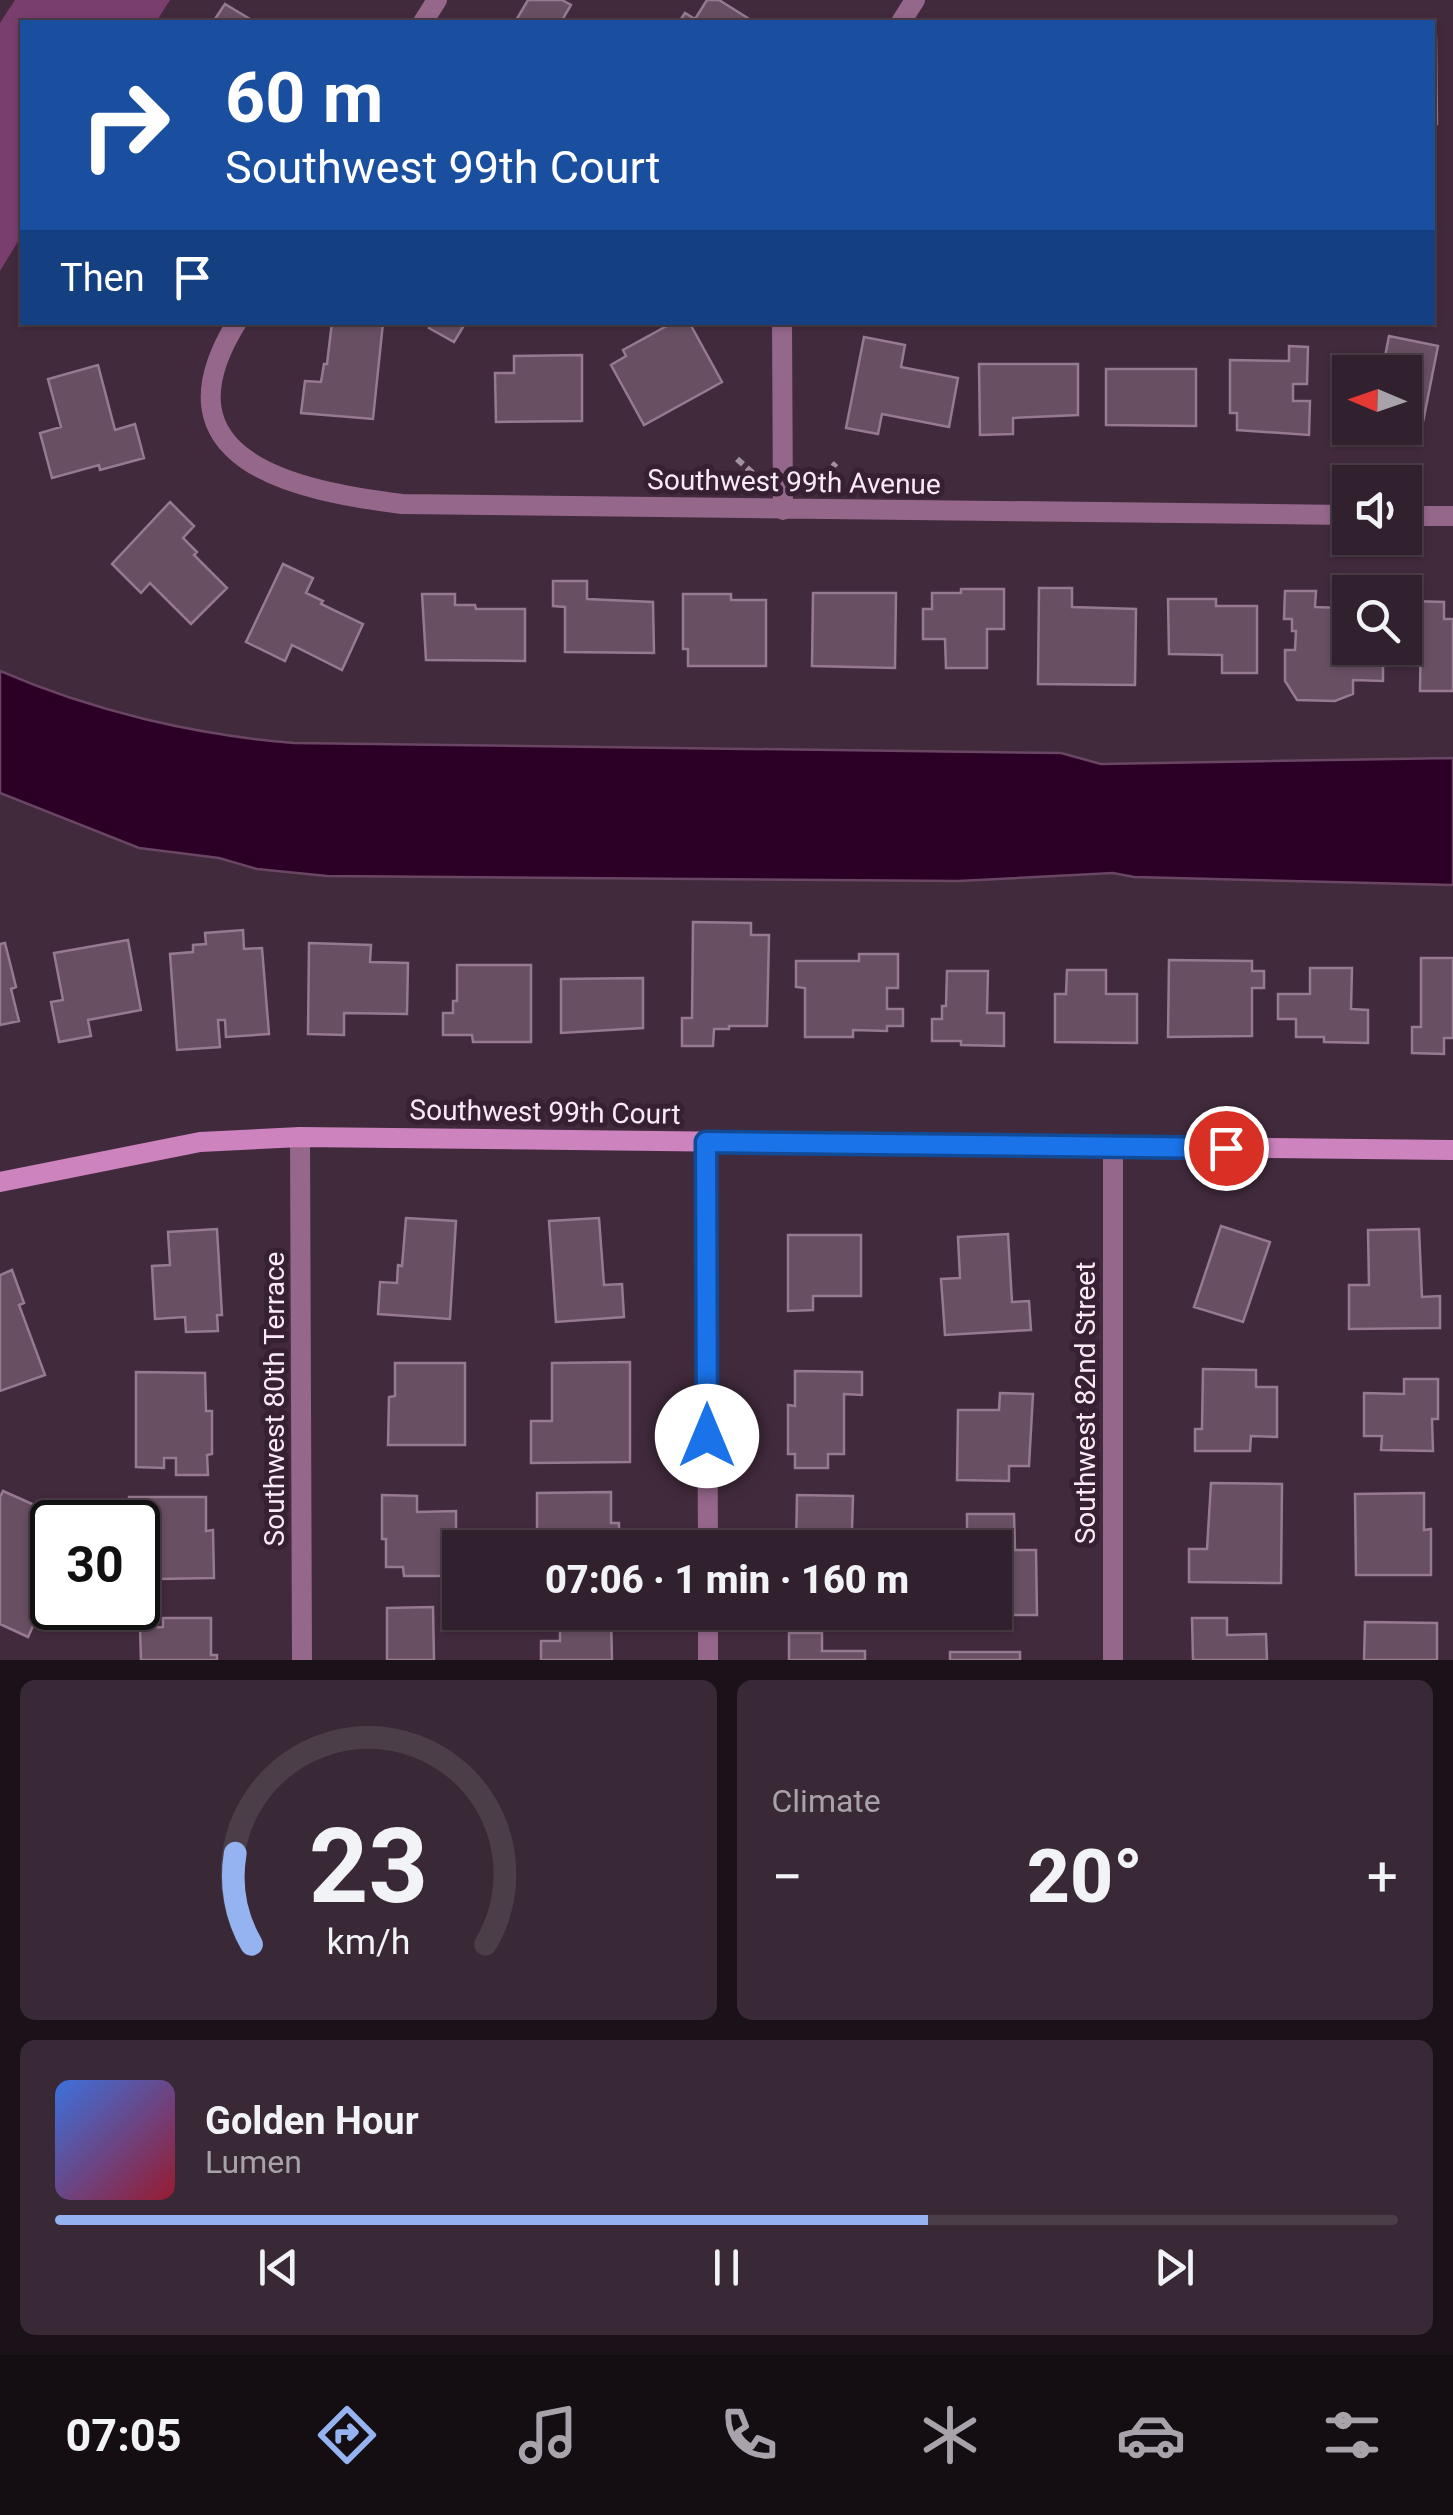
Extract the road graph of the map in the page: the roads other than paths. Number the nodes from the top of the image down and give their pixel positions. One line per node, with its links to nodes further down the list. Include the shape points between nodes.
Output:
1 (235, 325): 3 (street, Southwest 99th Avenue, via 216,364 212,406 218,429 245,462 294,484 402,504)
2 (782, 325): 3 (street)
3 (784, 510): 4 (street, Southwest 99th Avenue)
4 (1332, 515)
5 (1422, 516): 6 (street)
6 (1453, 516)
7 (300, 1137): 8 (street, Southwest 99th Court); 11 (street, Southwest 99th Court, via 167,1147); 14 (street, Southwest 80th Terrace)
8 (706, 1142): 9 (street, Southwest 99th Court); 12 (street)
9 (1113, 1146): 10 (street, Southwest 99th Court); 16 (street, Southwest 82nd Street)
10 (1453, 1150)
11 (0, 1182)
12 (708, 1530)
13 (708, 1630): 15 (street)
14 (302, 1660)
15 (708, 1660)
16 (1113, 1660)

